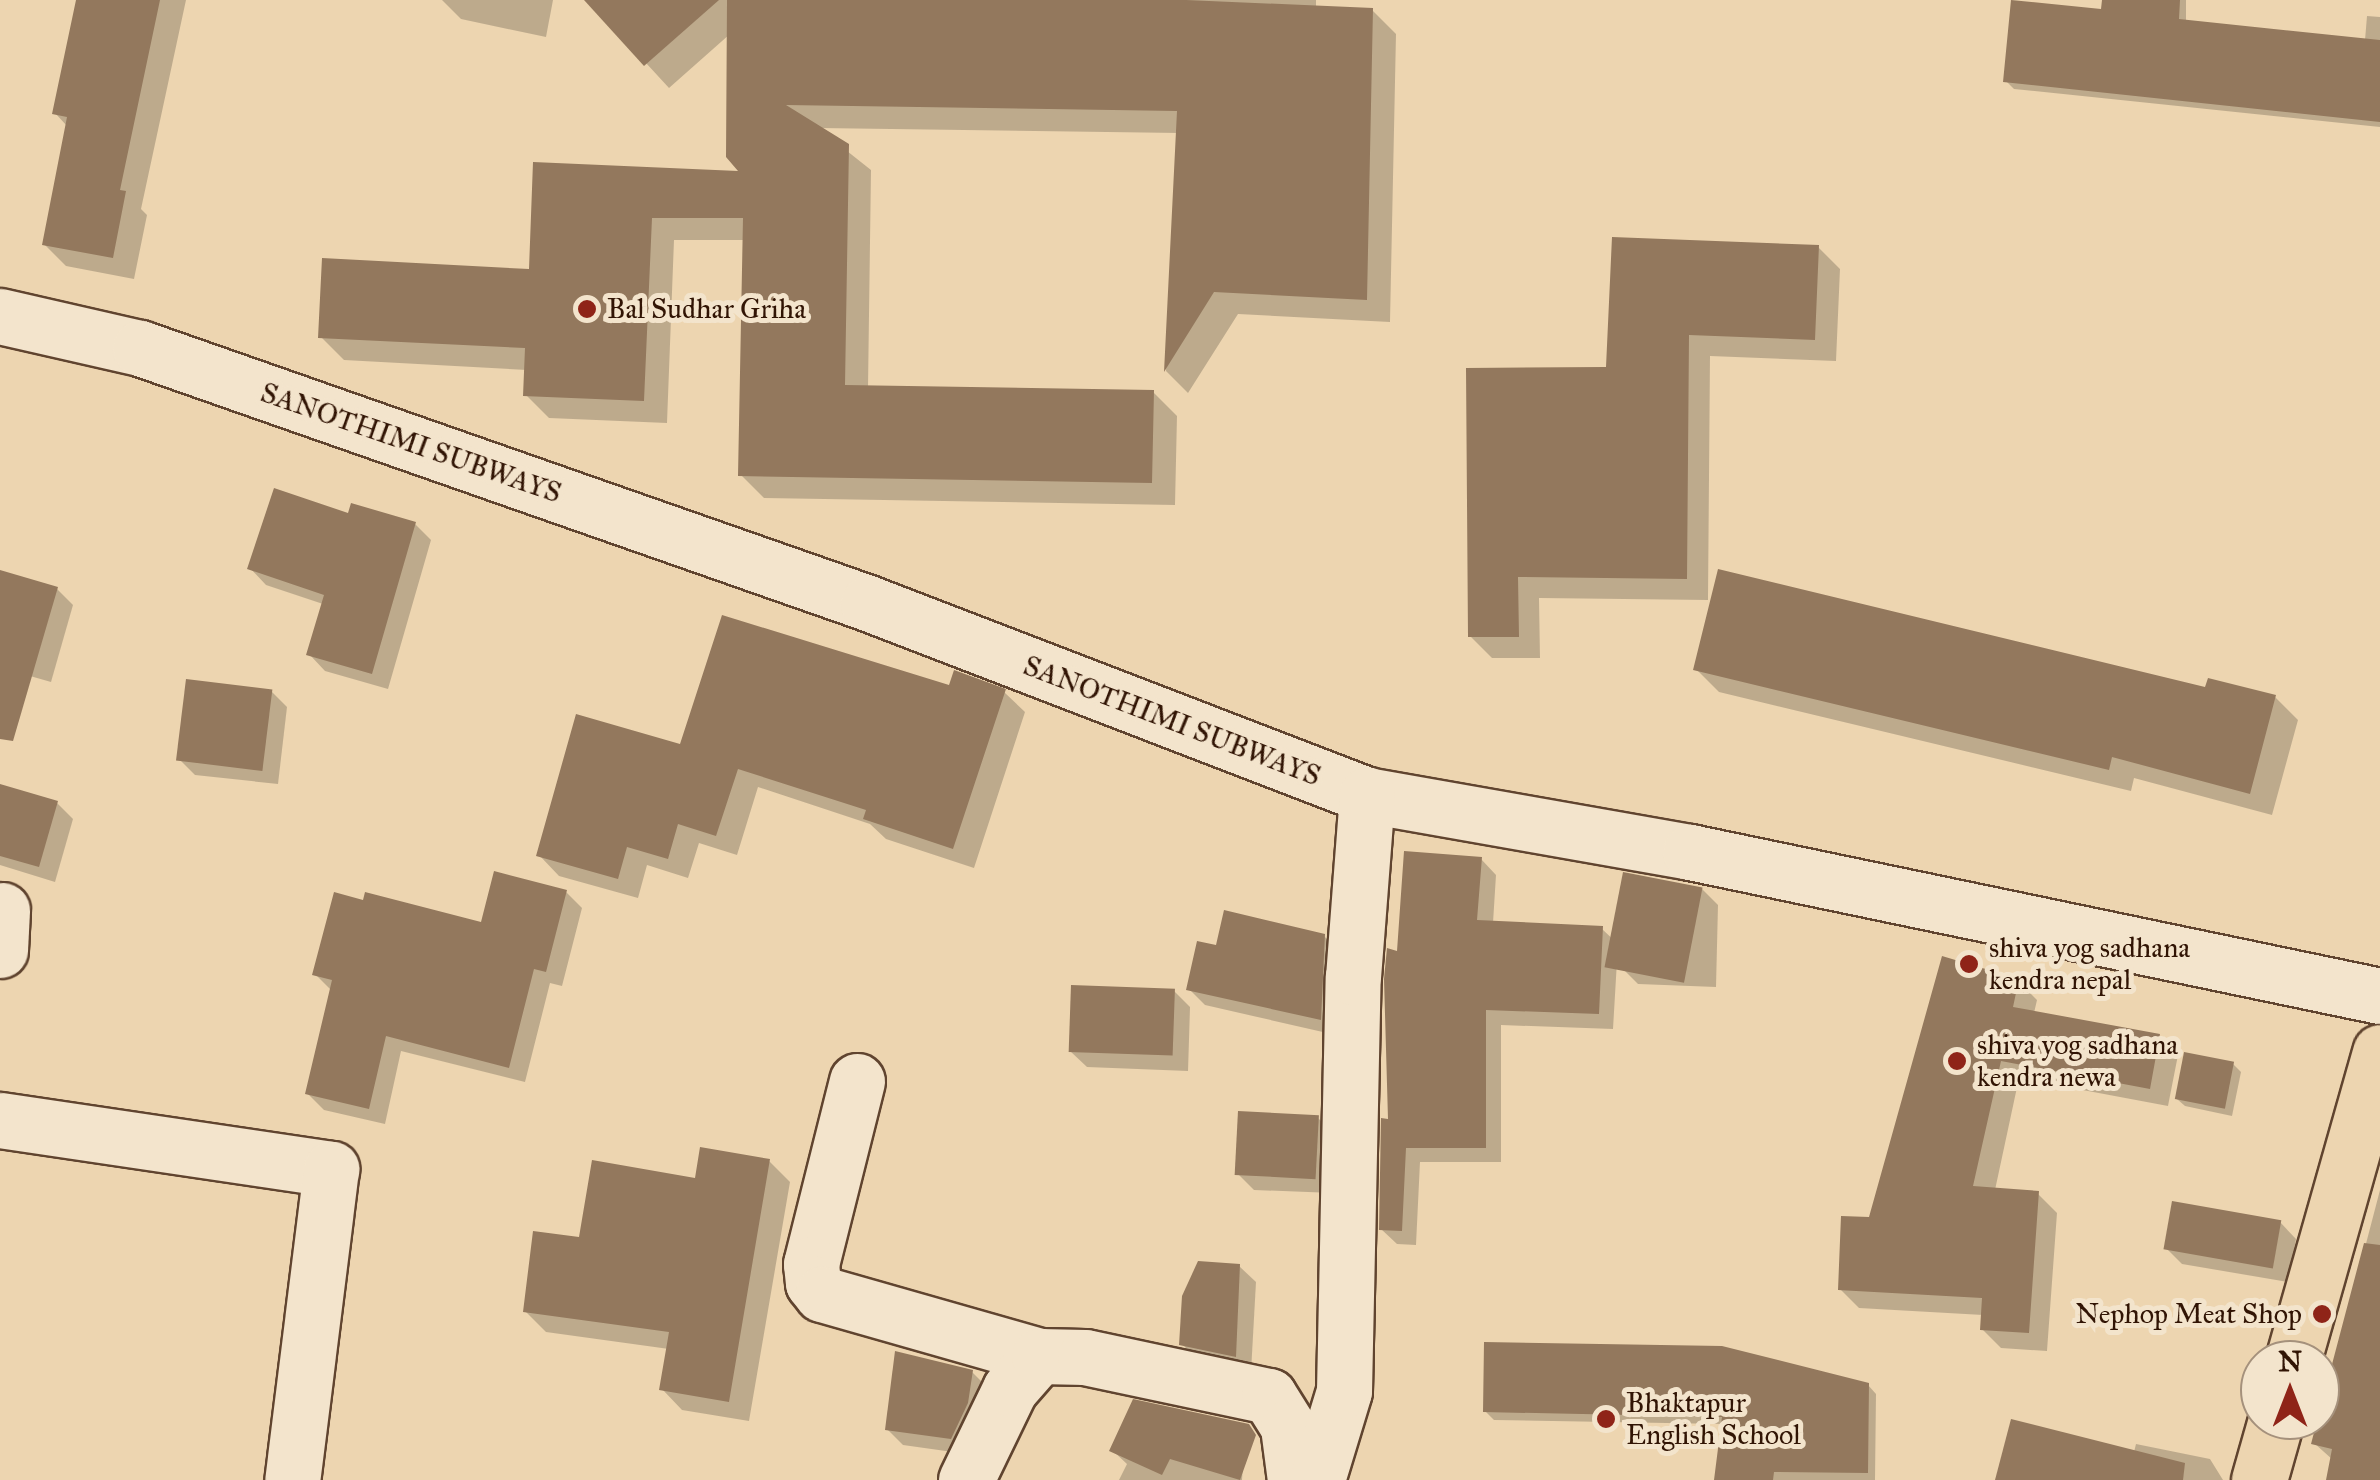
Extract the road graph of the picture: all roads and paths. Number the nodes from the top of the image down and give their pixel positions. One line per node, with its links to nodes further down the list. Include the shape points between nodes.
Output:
1 (0, 316): 2 (street, SANOTHIMI SUBWAYS, via 140,348 756,564)
2 (1367, 795): 3 (street, SANOTHIMI SUBWAYS, via 1690,852); 13 (street, via 1353,977 1344,1391)
3 (2380, 996)
4 (2380, 1052): 7 (main road)
5 (857, 1080): 8 (street, via 810,1264 813,1284 822,1294)
6 (0, 1120): 10 (street, via 332,1169)
7 (2298, 1340)
8 (1039, 1356): 11 (street, via 1010,1389); 12 (street, via 1086,1357 1269,1396 1288,1427)
9 (2270, 1440): 14 (main road)
10 (292, 1480)
11 (966, 1480)
12 (1296, 1480)
13 (1317, 1480)
14 (2259, 1480)

